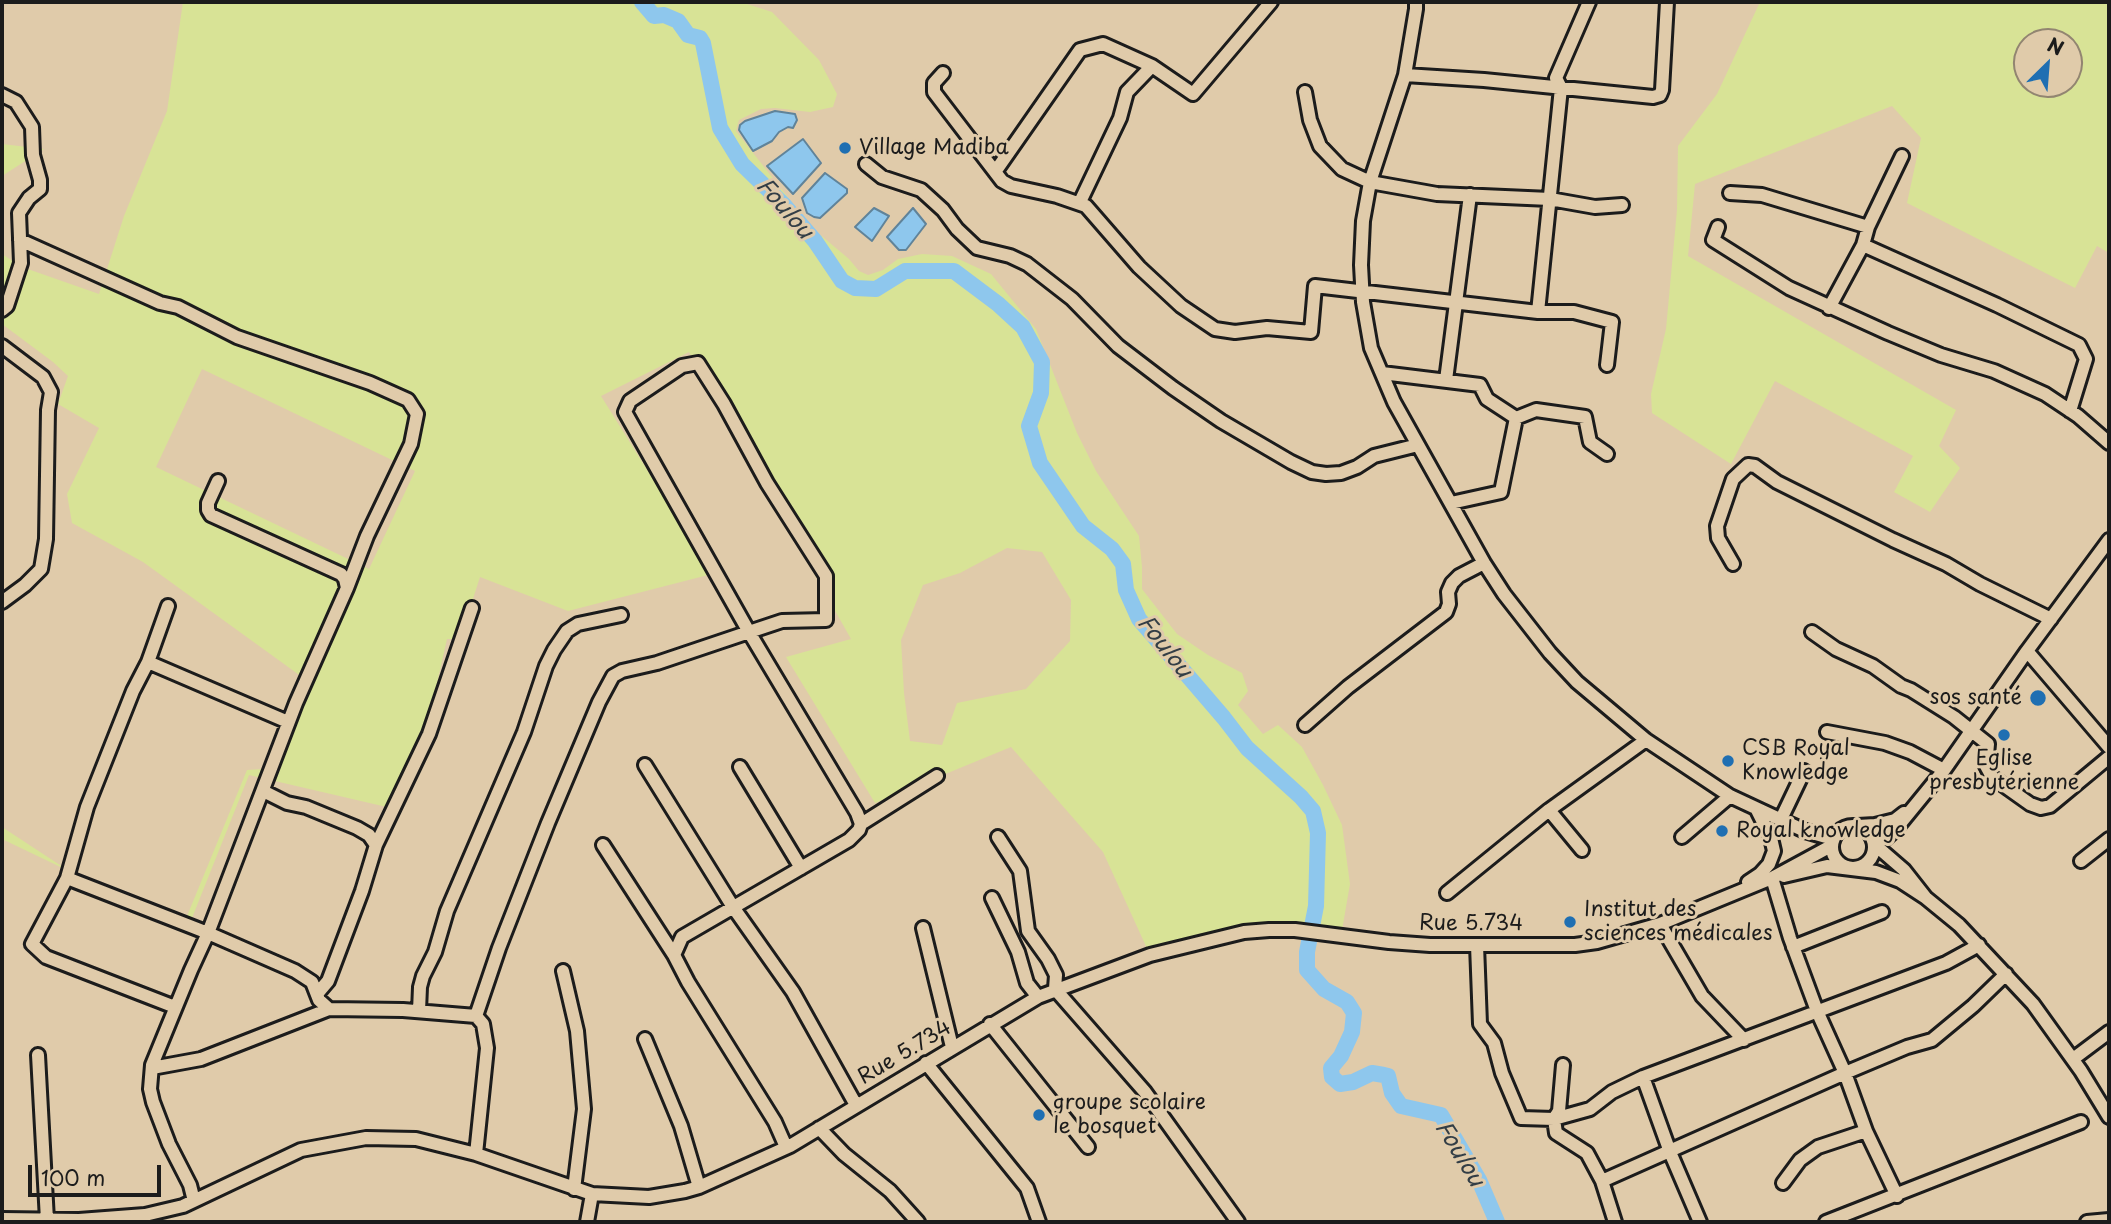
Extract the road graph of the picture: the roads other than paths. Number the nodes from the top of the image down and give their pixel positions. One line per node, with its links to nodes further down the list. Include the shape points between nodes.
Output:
1 (1272, 2): 5 (street, via 1193,94)
2 (1416, 2): 7 (street)
3 (1589, 2): 8 (street, via 1556,78)
4 (1667, 2): 8 (street, via 1660,95)
5 (1152, 66): 13 (street, via 1103,44 1080,50); 18 (street, via 1127,92 1120,118)
6 (943, 73): 13 (street, via 932,87 934,92)
7 (1405, 75): 8 (street); 14 (street)
8 (1560, 88): 17 (street)
9 (1305, 92): 14 (street, via 1320,146 1342,169)
10 (2, 95): 22 (street, via 16,102 32,127 40,180 40,189 19,213)
11 (1902, 156): 20 (street)
12 (866, 164): 36 (street, via 881,177 921,190 977,248 1027,264 1172,388 1291,462 1312,472 1341,473 1374,456)
13 (995, 173): 18 (street, via 1011,186)
14 (1370, 182): 16 (street); 24 (street, via 1363,221)
15 (1730, 193): 20 (street, via 1762,195)
16 (1470, 195): 17 (street); 25 (street)
17 (1550, 199): 19 (street, via 1595,207); 28 (street)
18 (1080, 202): 24 (street, via 1139,267 1181,306 1215,329 1311,332 1315,286)
19 (1622, 205)
20 (1868, 227): 23 (street)
21 (1718, 228): 26 (street, via 1713,240)
22 (20, 240): 27 (street, via 21,263); 43 (street, via 237,337 408,400 417,414 411,444)
23 (1863, 245): 26 (street); 33 (street, via 2078,345 2086,359)
24 (1363, 292): 25 (street); 31 (street, via 1371,348)
25 (1455, 303): 28 (street); 32 (street)
26 (1829, 308): 33 (street, via 1941,355 1994,371)
27 (2, 310)
28 (1538, 312): 30 (street, via 1574,312 1612,322)
29 (2, 346): 44 (street, via 43,377 51,392 44,559 37,575)
30 (1607, 365)
31 (1382, 373): 32 (street); 36 (street)
32 (1447, 380): 34 (street, via 1480,385 1487,399)
33 (2070, 411): 35 (street)
34 (1516, 418): 37 (street, via 1536,410 1585,417 1590,442); 39 (street, via 1502,492)
35 (2109, 443)
36 (1418, 445): 39 (street)
37 (1607, 454)
38 (218, 481): 43 (street, via 208,503 211,515 341,574)
39 (1451, 503): 41 (street)
40 (2108, 545): 48 (street)
41 (1484, 563): 54 (street, via 1452,583 1446,611); 57 (street, via 1550,653)
42 (1734, 564): 48 (street, via 1718,538 1717,526 1733,479 1748,465 1755,466 1777,482)
43 (347, 588): 53 (street)
44 (2, 602)
45 (168, 606): 52 (street)
46 (472, 608): 78 (street, via 429,734)
47 (621, 615): 106 (street, via 578,624 567,631 550,658 524,732 447,911 419,987)
48 (2051, 619): 51 (street)
49 (748, 632): 49 (street, via 625,412 630,401 682,366 698,363 826,576 826,620 782,621); 71 (street); 108 (street, via 613,677 548,823)
50 (1812, 632): 56 (street, via 1873,666)
51 (2027, 651): 56 (street); 58 (street)
52 (148, 662): 53 (street); 84 (street, via 87,807)
53 (288, 722): 65 (street)
54 (1305, 725)
55 (1827, 732): 62 (street, via 1885,743)
56 (1971, 732): 59 (street, via 1989,746 1986,766 1992,777 2040,808 2059,800); 62 (street)
57 (1646, 740): 66 (street); 68 (street)
58 (2109, 747)
59 (2109, 757)
60 (645, 765): 90 (street)
61 (740, 767): 82 (street)
62 (1944, 770): 67 (street)
63 (1804, 771): 70 (street)
64 (937, 776): 71 (street)
65 (263, 791): 78 (street, via 356,828); 94 (street)
66 (1730, 796): 69 (street); 74 (street)
67 (1915, 805): 72 (street, via 1895,820); 77 (street, via 1895,830)
68 (1549, 810): 80 (street); 86 (street)
69 (1761, 811): 70 (street); 76 (street); 89 (street, via 1774,851 1769,864)
70 (1782, 817): 72 (street, via 1822,828)
71 (861, 824): 82 (street, via 849,840)
72 (1848, 828): 76 (street); 77 (street, via 1867,832)
73 (998, 836): 101 (street, via 1020,871 1028,931 1056,975)
74 (1682, 837)
75 (2109, 839): 81 (street)
76 (1832, 843): 83 (street, via 1838,863); 85 (street, Rue 5.734)
77 (1874, 844): 83 (street, via 1867,862); 88 (street, via 1904,870)
78 (376, 845): 102 (street, via 328,981)
79 (603, 845): 98 (street)
80 (1582, 850)
81 (2081, 861)
82 (801, 868): 90 (street)
83 (1849, 868): 85 (street, via 1827,866); 88 (street, via 1900,881)
84 (67, 878): 94 (street); 104 (street, via 32,944 46,957)
85 (1772, 878): 89 (street, Rue 5.734); 97 (street)
86 (1447, 893)
87 (992, 898): 103 (street, via 1018,951 1027,983)
88 (1926, 898): 96 (street)
89 (1709, 903): 92 (street, Rue 5.734)
90 (733, 907): 98 (street, via 682,937); 121 (street, via 793,992)
91 (1882, 912): 97 (street)
92 (1660, 924): 95 (street, Rue 5.734, via 1575,945); 112 (street, via 1702,996)
93 (923, 928): 113 (street)
94 (208, 933): 102 (street, via 308,977); 104 (street)
95 (1477, 945): 101 (street, Rue 5.734, via 1389,942 1295,930 1244,932 1150,955); 123 (street, via 1480,1024 1494,1043 1521,1118)
96 (1979, 945): 100 (street); 107 (street, via 1946,963)
97 (1793, 947): 107 (street)
98 (674, 955): 127 (street)
99 (562, 971): 134 (street, via 577,1031 584,1109)
100 (2006, 974): 115 (street); 119 (street, via 1932,1040)
101 (1055, 989): 103 (street, Rue 5.734); 145 (street, via 1144,1092)
102 (317, 994): 105 (street)
103 (1038, 997): 109 (street, Rue 5.734)
104 (175, 1007): 118 (street)
105 (329, 1009): 106 (street); 118 (street, via 201,1059)
106 (419, 1011): 108 (street)
107 (1817, 1011): 112 (street); 119 (street)
108 (476, 1016): 130 (street, via 483,1024 487,1048)
109 (990, 1024): 113 (street, Rue 5.734); 128 (street)
110 (2109, 1032): 115 (street)
111 (645, 1039): 133 (street, via 681,1126)
112 (1744, 1040): 120 (street)
113 (953, 1047): 116 (street, Rue 5.734)
114 (38, 1055): 139 (street)
115 (2073, 1059): 122 (street)
116 (926, 1063): 121 (street, Rue 5.734); 144 (street, via 1027,1188)
117 (1563, 1065): 123 (street, via 1559,1111)
118 (152, 1068): 137 (street, via 153,1102)
119 (1845, 1073): 126 (street); 129 (street)
120 (1643, 1077): 123 (street, via 1590,1109); 129 (street)
121 (856, 1105): 125 (street, Rue 5.734)
122 (2109, 1117)
123 (1554, 1119): 131 (street, via 1556,1133 1587,1153)
124 (2081, 1122): 136 (street)
125 (819, 1128): 127 (street, Rue 5.734); 143 (street)
126 (1866, 1131): 132 (street, via 1818,1147 1800,1160); 136 (street)
127 (786, 1147): 133 (street, Rue 5.734)
128 (1088, 1147)
129 (1670, 1152): 131 (street); 140 (street)
130 (476, 1154): 134 (street, Rue 5.734); 137 (street, Rue 5.734, via 416,1139 366,1138 330,1144 292,1154)
131 (1602, 1181): 146 (street)
132 (1783, 1183)
133 (699, 1187): 135 (street, Rue 5.734, via 649,1197)
134 (574, 1189): 135 (street, Rue 5.734)
135 (592, 1194): 142 (street)
136 (1897, 1196): 147 (street)
137 (194, 1201): 139 (street, Rue 5.734, via 145,1215)
138 (11, 1220): 139 (street, Rue 5.734)
139 (47, 1220)
140 (1695, 1220)
141 (2109, 1220): 148 (street)
142 (587, 1222)
143 (918, 1222)
144 (1039, 1222)
145 (1238, 1222)
146 (1615, 1222)
147 (1826, 1222)
148 (2087, 1222)

